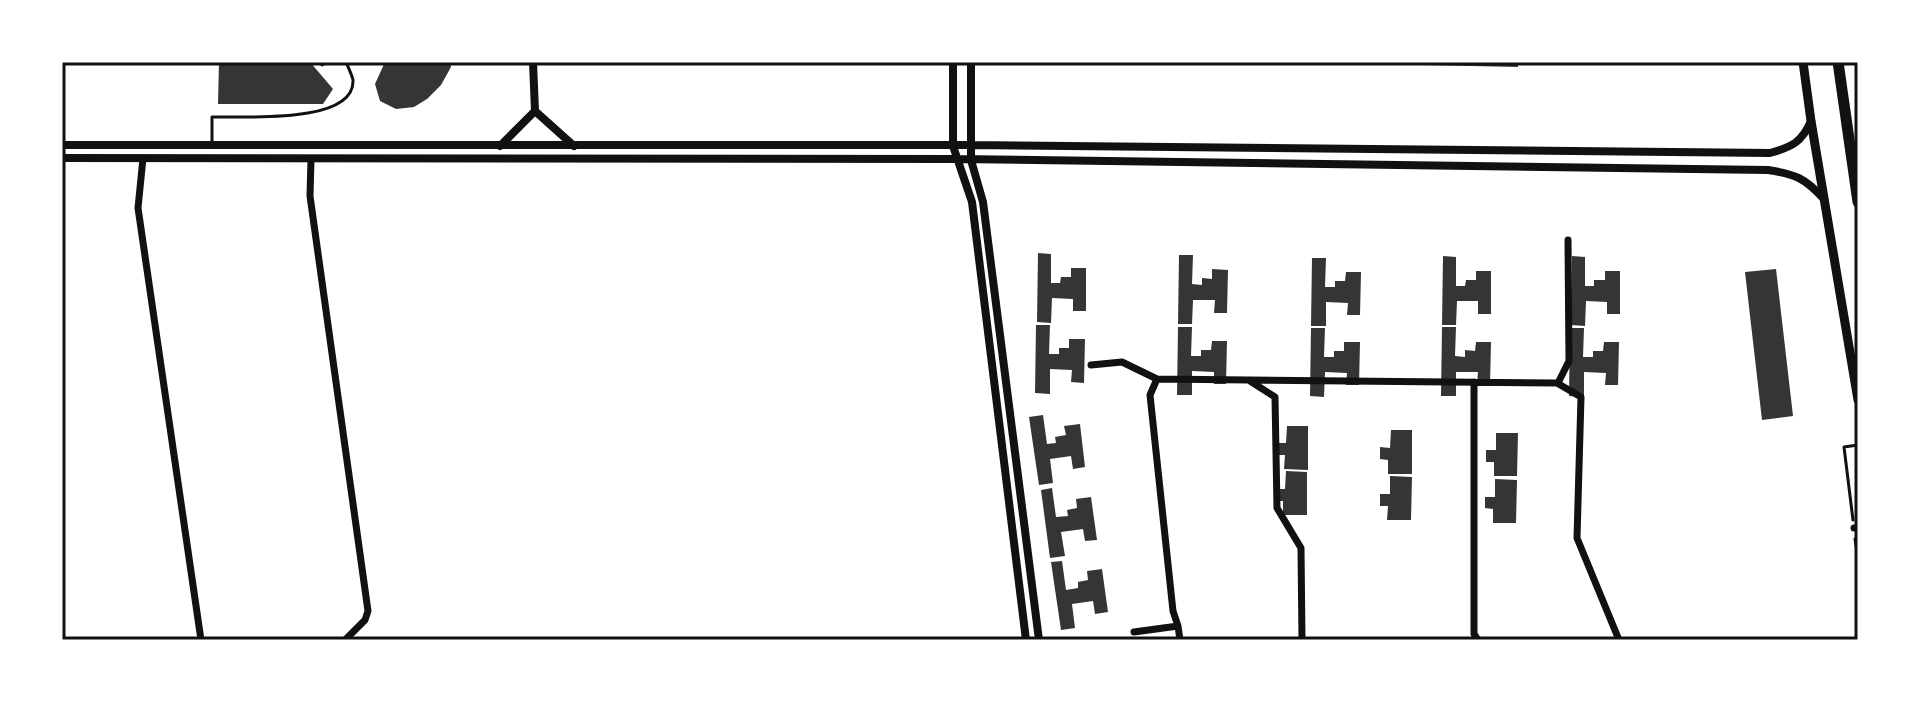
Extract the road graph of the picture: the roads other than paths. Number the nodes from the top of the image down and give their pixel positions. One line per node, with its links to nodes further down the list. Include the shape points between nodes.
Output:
1 (346, 62): 10 (lane, via 353,80 338,105 316,113 212,117)
2 (533, 62): 7 (street)
3 (953, 62): 14 (street)
4 (971, 62): 11 (street)
5 (1803, 62): 8 (main road)
6 (1838, 62): 21 (highway)
7 (535, 111): 12 (street); 13 (street)
8 (1811, 121): 11 (street, via 1804,137 1770,153); 20 (main road)
9 (62, 145): 10 (street)
10 (212, 145): 12 (street)
11 (970, 145): 14 (street); 19 (street)
12 (500, 146): 13 (street)
13 (574, 146): 14 (street)
14 (953, 146): 18 (street)
15 (62, 158): 16 (street)
16 (143, 158): 17 (street); 31 (street, via 138,208)
17 (311, 159): 18 (street); 32 (street, via 310,196 368,611)
18 (956, 159): 19 (street); 33 (street, via 972,202)
19 (971, 160): 20 (street, via 1768,170 1808,181); 34 (street, via 983,202)
20 (1824, 199): 28 (main road)
21 (1858, 202)
22 (1568, 240): 27 (street, via 1569,361)
23 (1091, 365): 24 (street, via 1122,362)
24 (1157, 379): 25 (street); 29 (street, via 1150,395)
25 (1248, 380): 26 (street); 36 (street, via 1275,397 1277,508 1301,548)
26 (1474, 382): 27 (street); 37 (street)
27 (1558, 383): 38 (street, via 1581,397 1577,538)
28 (1858, 400)
29 (1178, 626): 30 (street); 35 (street)
30 (1134, 632)
31 (201, 640)
32 (345, 640)
33 (1026, 640)
34 (1039, 640)
35 (1180, 640)
36 (1302, 640)
37 (1478, 640)
38 (1619, 640)

